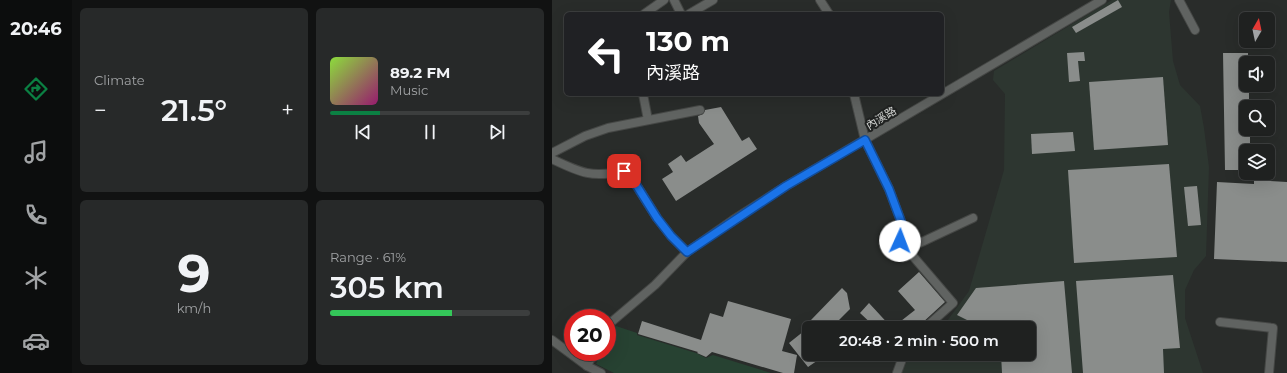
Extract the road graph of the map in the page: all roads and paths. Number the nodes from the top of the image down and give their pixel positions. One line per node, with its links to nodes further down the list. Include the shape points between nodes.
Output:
1 (664, 0): 7 (street)
2 (674, 0): 8 (street)
3 (713, 0): 9 (street)
4 (820, 0): 10 (street)
5 (1102, 0): 12 (street, 內溪路)
6 (1179, 0): 11 (street)
7 (647, 12)
8 (680, 12)
9 (692, 12)
10 (828, 12)
11 (1195, 30)
12 (944, 93)
13 (643, 96): 17 (street)
14 (854, 96): 18 (street)
15 (939, 96): 18 (street, 內溪路)
16 (700, 110): 17 (street)
17 (648, 120): 19 (street, via 608,128 585,136)
18 (865, 140): 22 (street, via 889,189 902,224 900,241); 23 (street, 內溪路, via 786,186)
19 (552, 153)
20 (552, 159): 23 (street, via 590,174 604,175 624,171 630,175 657,218)
21 (973, 218): 22 (street)
22 (907, 250): 25 (street, via 953,303)
23 (687, 252): 24 (street, 內溪路, via 656,285)
24 (616, 318)
25 (933, 321)
26 (1220, 322): 33 (street, via 1273,328)
27 (552, 340): 30 (street)
28 (590, 361): 30 (street)
29 (901, 361): 32 (street)
30 (587, 366): 31 (street)
31 (601, 373)
32 (897, 373)
33 (1269, 373)

